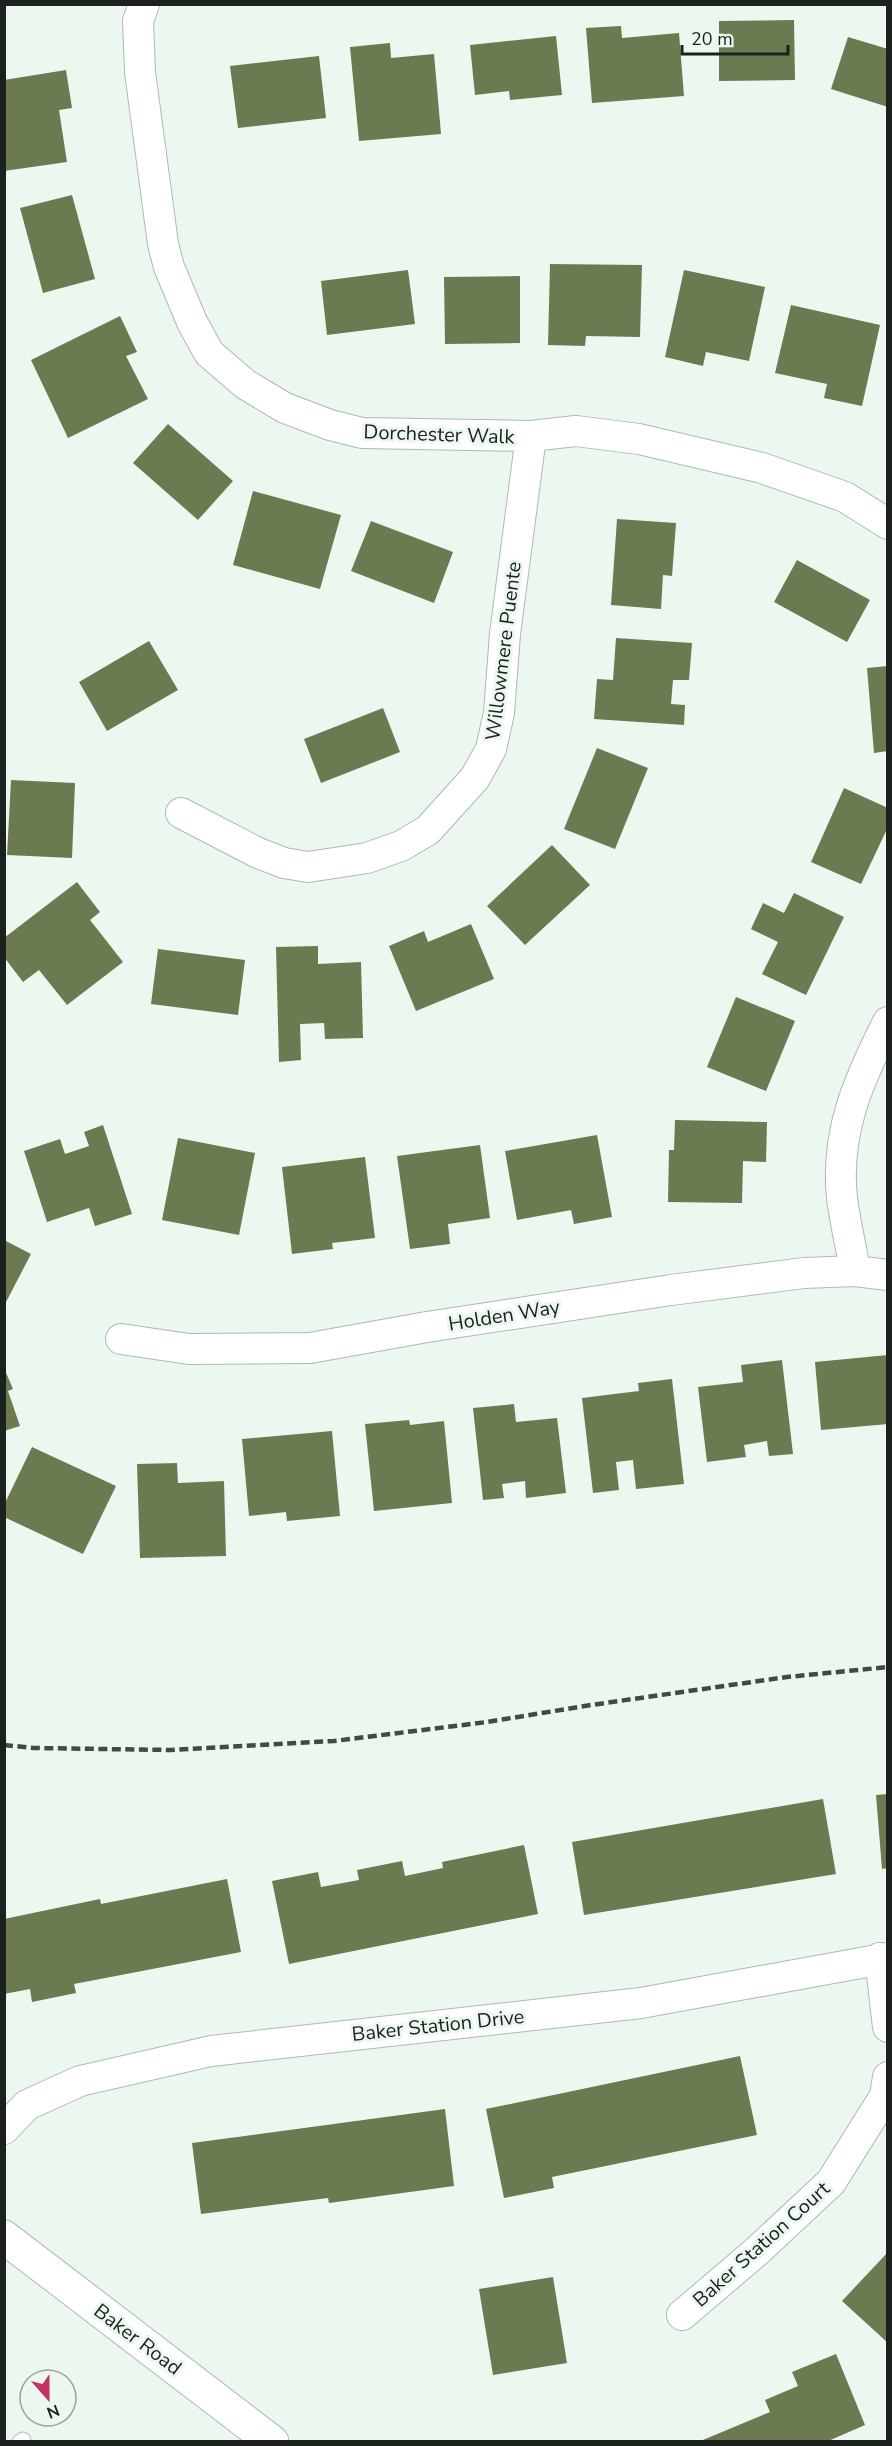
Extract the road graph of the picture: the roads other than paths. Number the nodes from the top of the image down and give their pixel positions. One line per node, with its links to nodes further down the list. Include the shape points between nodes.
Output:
1 (144, 4): 2 (street, Dorchester Walk, via 138,21 140,72 163,244 192,322 209,352 245,384 285,408 330,425 362,433)
2 (531, 436): 3 (street, Dorchester Walk, via 576,431 639,439 762,468 846,496); 4 (street, Willowmere Puente, via 505,634 499,713 491,749 475,778 428,830 401,846 367,858 308,867 258,853)
3 (888, 524)
4 (181, 813)
5 (888, 1022): 6 (street, via 860,1078 841,1158 842,1197)
6 (855, 1270): 7 (street, Holden Way); 8 (street, Holden Way, via 671,1290 310,1348 189,1349)
7 (888, 1275)
8 (121, 1339)
9 (884, 1958): 10 (street); 12 (street, Baker Station Drive, via 641,2003 211,2051 81,2080 27,2105)
10 (888, 2027)
11 (888, 2077): 14 (street, Baker Station Court, via 885,2096 831,2182)
12 (4, 2129)
13 (4, 2237): 15 (main road, Baker Road)
14 (682, 2315)
15 (272, 2442)

